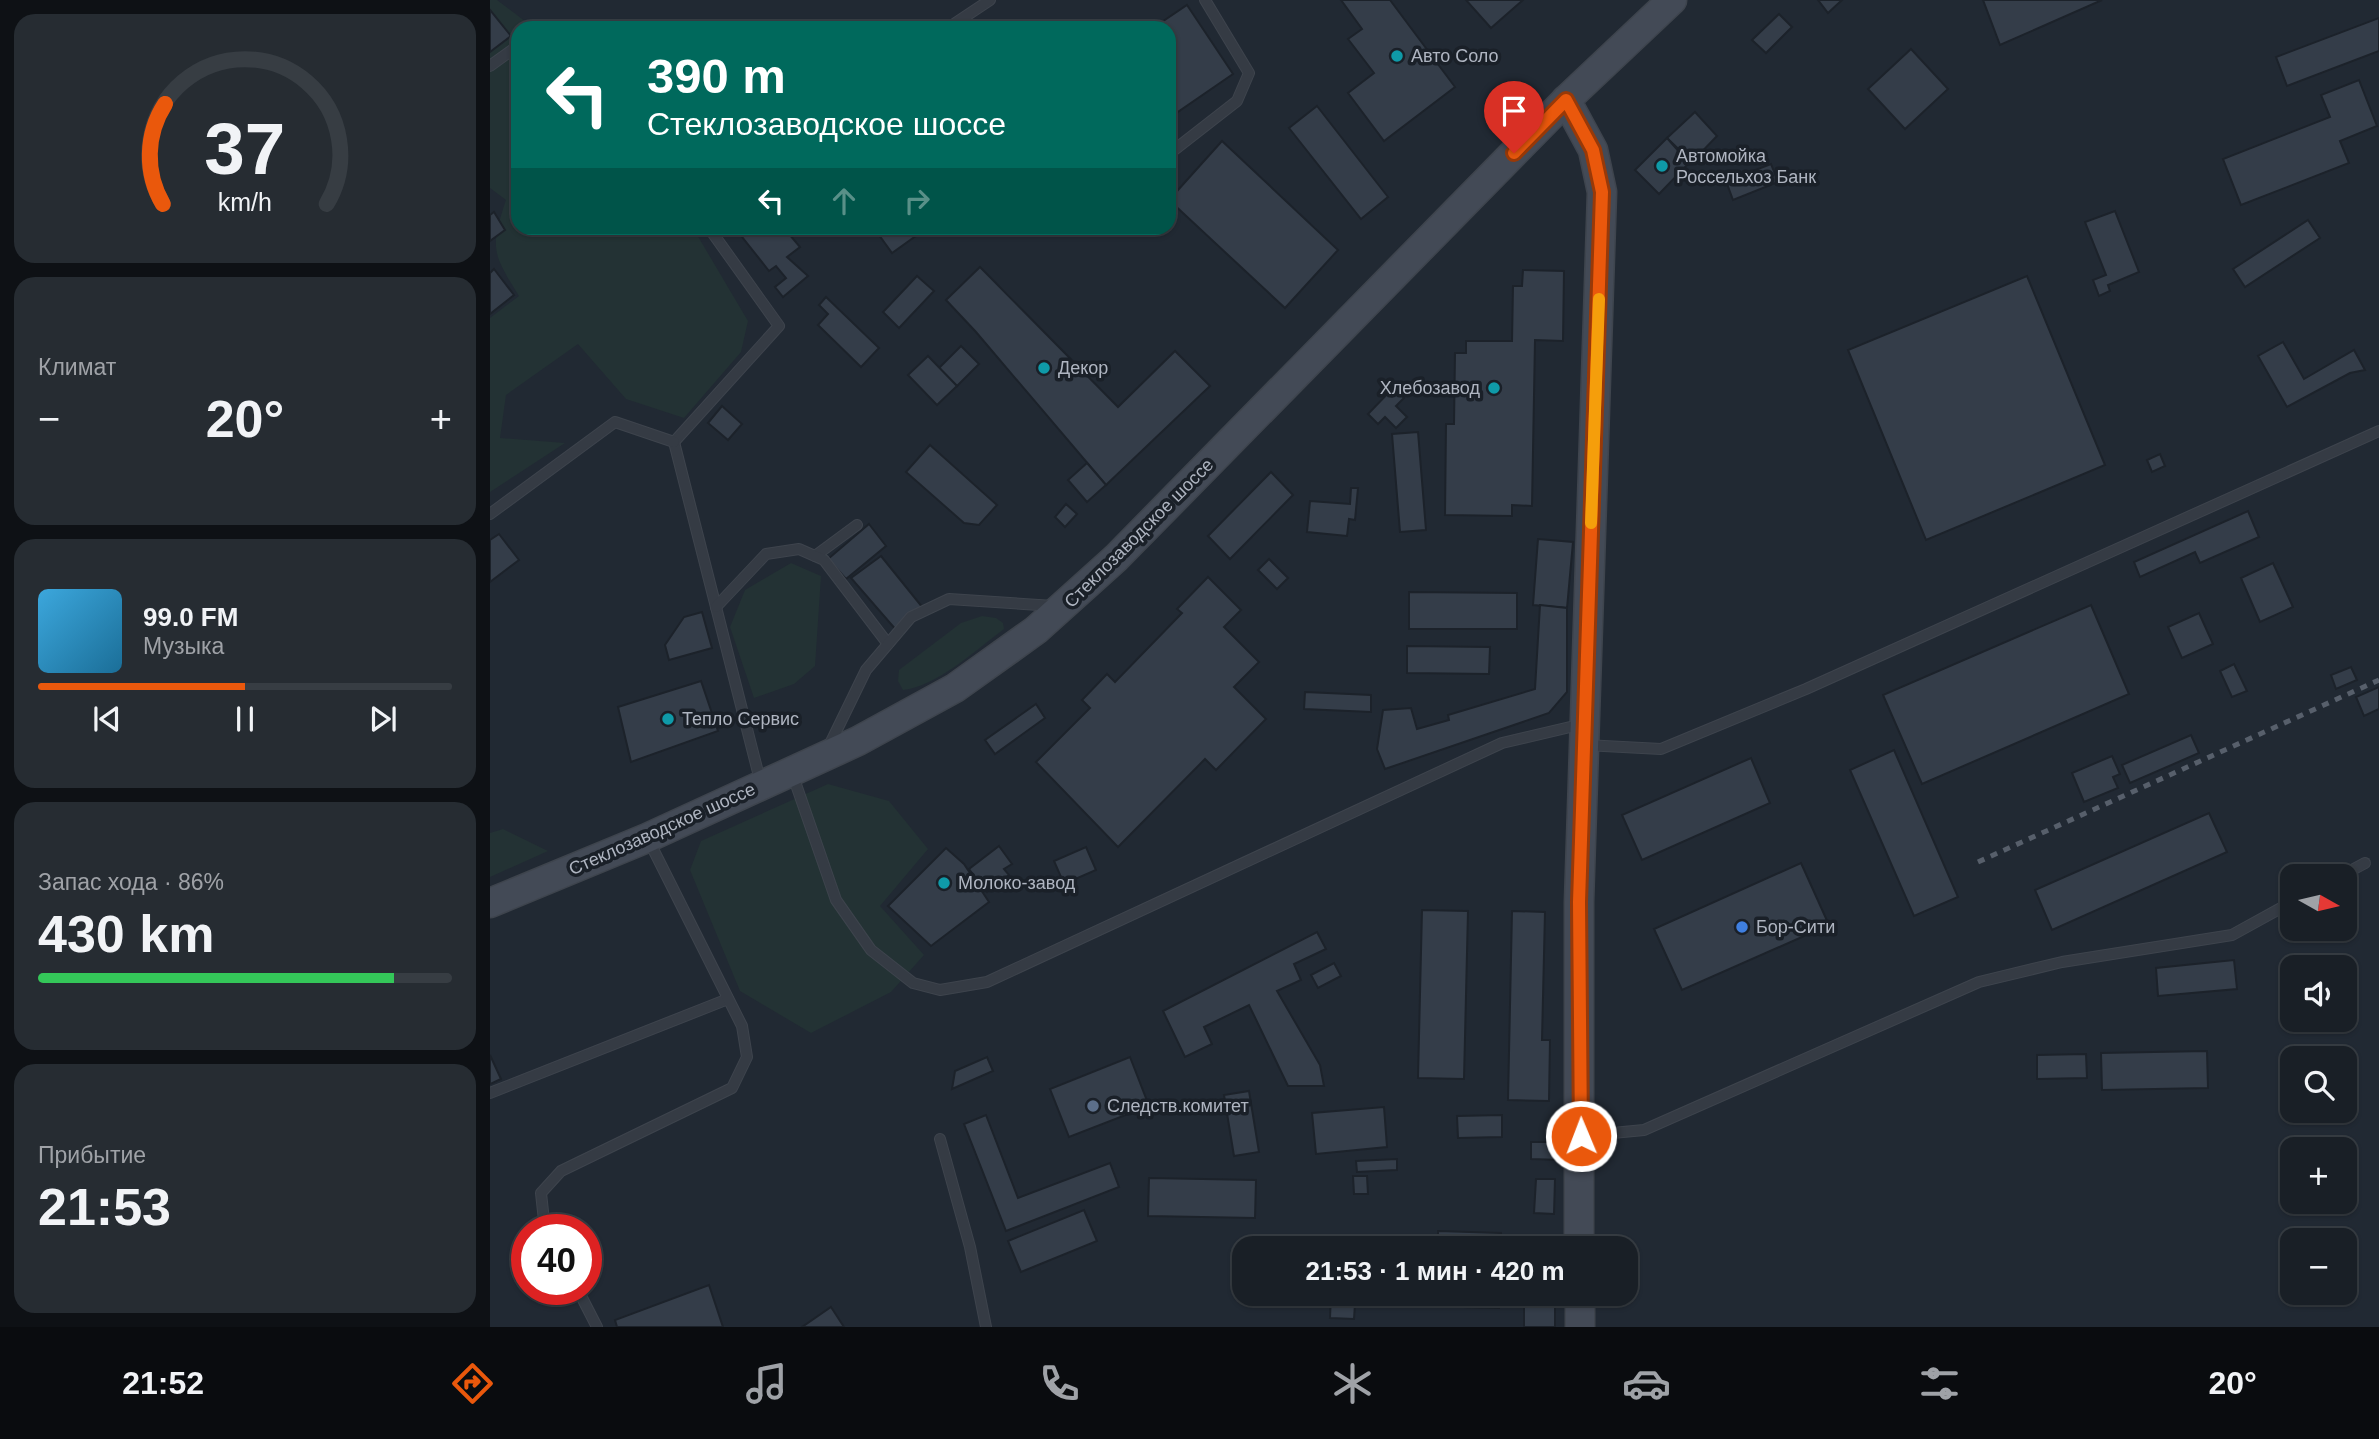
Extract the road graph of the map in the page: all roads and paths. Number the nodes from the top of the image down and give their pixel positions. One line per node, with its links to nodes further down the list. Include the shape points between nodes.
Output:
1 (989, 0): 4 (lane)
2 (1205, 0): 8 (lane, via 1249,72 1237,101)
3 (1672, 0): 7 (main road, Стеклозаводское шоссе)
4 (958, 21)
5 (511, 51): 6 (lane)
6 (490, 66)
7 (1566, 100): 16 (main road, Стеклозаводское шоссе); 18 (main road, via 1593,150 1602,192)
8 (1176, 148)
9 (714, 235): 11 (lane, via 779,326)
10 (2379, 431): 18 (lane, via 1806,689 1661,749)
11 (674, 442): 12 (lane, via 615,422); 15 (lane)
12 (490, 514)
13 (858, 525): 14 (lane)
14 (815, 556): 15 (lane, via 799,549 766,554); 17 (lane, via 824,560)
15 (716, 607): 21 (lane)
16 (1065, 607): 17 (lane, via 949,599 911,617); 19 (main road, Стеклозаводское шоссе, via 955,688)
17 (888, 644): 19 (lane, via 866,670)
18 (1585, 734): 20 (lane, via 1502,743 986,982 940,990 913,983 871,950 836,900); 29 (main road, via 1579,916)
19 (823, 758): 20 (main road, Стеклозаводское шоссе)
20 (792, 772): 21 (main road, Стеклозаводское шоссе)
21 (761, 786): 22 (main road, Стеклозаводское шоссе)
22 (647, 838): 25 (main road, Стеклозаводское шоссе); 27 (lane)
23 (2365, 863): 24 (lane)
24 (2357, 867)
25 (490, 903)
26 (2280, 909): 29 (lane, via 2232,935 2062,962 1979,982 1644,1130)
27 (728, 999): 28 (lane); 31 (lane, via 742,1026 747,1056 732,1088 561,1171 541,1194)
28 (490, 1093)
29 (1581, 1136): 32 (main road)
30 (940, 1139): 36 (lane)
31 (543, 1214)
32 (1579, 1236)
33 (586, 1305): 35 (lane)
34 (1580, 1306): 37 (main road)
35 (597, 1327)
36 (986, 1327)
37 (1580, 1327)

